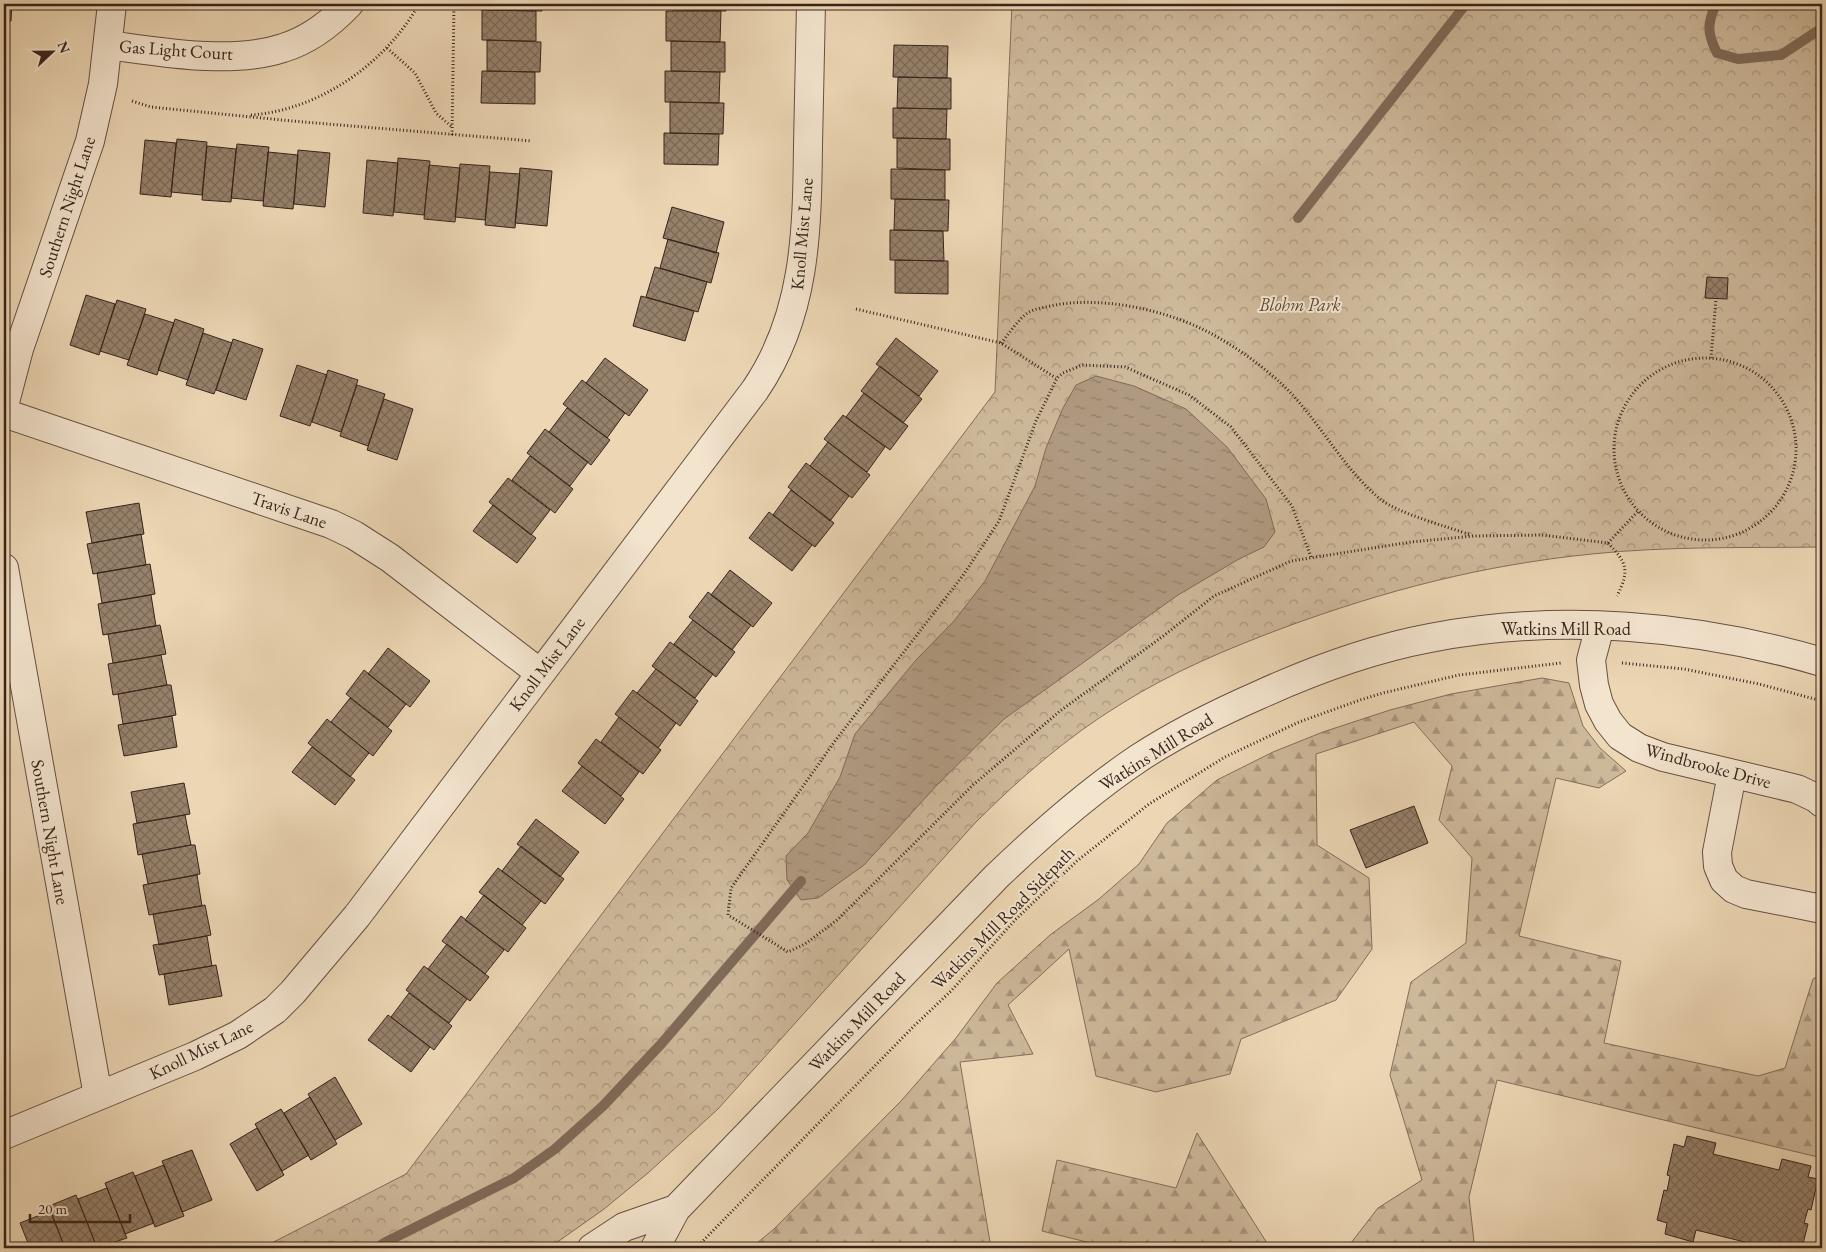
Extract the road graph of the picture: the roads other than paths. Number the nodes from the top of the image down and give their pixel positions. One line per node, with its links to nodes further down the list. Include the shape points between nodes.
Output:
1 (112, 4): 4 (street, Southern Night Lane)
2 (349, 4): 4 (street, Gas Light Court, via 310,36 283,48 263,52 196,55)
3 (811, 4): 10 (street, Knoll Mist Lane, via 806,224 792,316 779,348 755,390)
4 (108, 45): 5 (street, Southern Night Lane, via 90,141 19,349)
5 (4, 406)
6 (4, 413): 10 (street, Travis Lane, via 331,524 354,535 390,558)
7 (4, 568): 14 (street, Southern Night Lane)
8 (1600, 626): 9 (street, Watkins Mill Road, via 1716,637); 11 (street, Windbrooke Drive, via 1591,660 1594,685 1599,704 1620,736 1663,757); 16 (street, Watkins Mill Road, via 1553,625 1478,630 1384,649 1282,684 1187,729 1140,757 1092,791 997,876)
9 (1822, 662)
10 (540, 673): 14 (street, Knoll Mist Lane, via 357,916 275,1010 218,1045)
11 (1732, 774): 12 (street, Windbrooke Drive, via 1797,789); 13 (street, via 1717,852 1724,880 1746,894)
12 (1822, 803)
13 (1822, 909)
14 (98, 1096): 15 (street, Knoll Mist Lane)
15 (4, 1135)
16 (676, 1209): 17 (street, Watkins Mill Road, via 624,1227); 18 (street, Watkins Mill Road)
17 (592, 1248)
18 (655, 1248)

